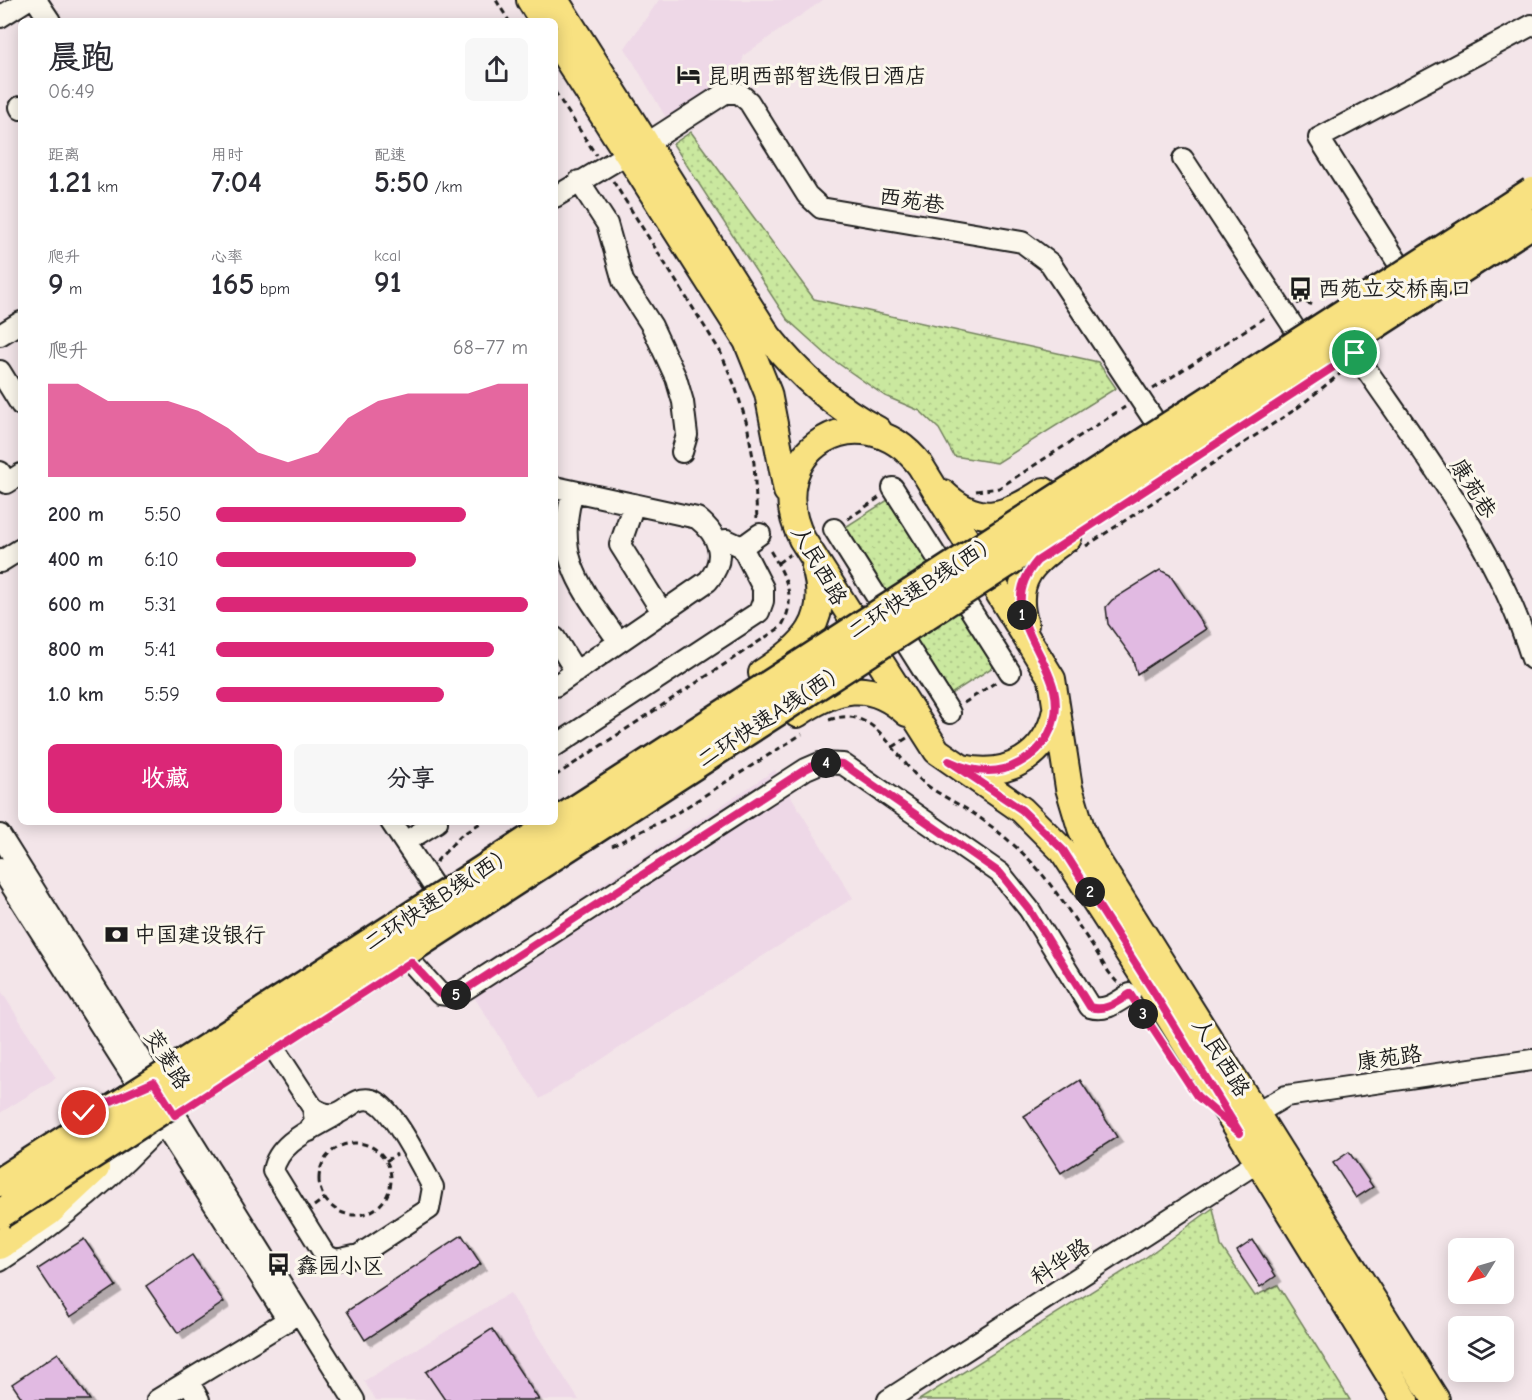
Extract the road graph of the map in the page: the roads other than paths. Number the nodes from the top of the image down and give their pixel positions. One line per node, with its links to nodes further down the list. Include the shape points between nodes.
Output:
1 (27, 0): 5 (street)
2 (36, 0): 6 (street)
3 (530, 0): 7 (main road)
4 (555, 0): 10 (main road)
5 (0, 17)
6 (48, 18)
7 (541, 18)
8 (1532, 25): 18 (street, via 1319,138)
9 (558, 44): 10 (main road)
10 (637, 149): 13 (street); 25 (street, 西苑巷, via 725,93 739,93 807,195 821,208 1022,242 1050,263); 26 (main road, via 791,364 835,404); 35 (main road, via 651,188 753,354 775,421)
11 (1183, 159): 19 (street)
12 (1532, 176): 18 (main road)
13 (579, 181): 15 (street); 27 (street, via 607,224 623,281 652,326 676,378 687,435)
14 (1532, 192): 60 (highway, 二环快速B线(西), bridge)
15 (558, 195)
16 (1532, 223): 83 (highway, 二环快速A线(西), bridge)
17 (1532, 239): 22 (main road)
18 (1398, 263): 19 (main road, via 1327,309)
19 (1289, 319): 25 (main road)
20 (18, 324): 21 (street)
21 (0, 335)
22 (1354, 354): 36 (main road); 47 (street, 康苑巷, via 1411,431 1494,564)
23 (0, 370): 24 (street)
24 (18, 400)
25 (1154, 420): 29 (main road)
26 (896, 441): 28 (main road, 人民西路); 35 (main road, 人民西路, via 876,432 855,430 817,445 806,454 792,478)
27 (682, 452)
28 (920, 465): 29 (main road, via 955,503 990,516 1014,510); 48 (main road, 人民西路)
29 (1079, 468): 36 (main road, via 1069,488 1074,506 1090,515)
30 (0, 472): 31 (street, via 7,483)
31 (18, 476)
32 (893, 488): 50 (street)
33 (564, 489): 34 (street); 45 (street, via 564,533 569,558 576,577)
34 (634, 504): 39 (street, via 697,518 708,526); 44 (street, via 620,545)
35 (789, 507): 40 (main road, 人民西路)
36 (1106, 514): 48 (main road, via 1044,555 1023,581 1021,611)
37 (834, 529): 53 (street)
38 (760, 534): 41 (street)
39 (716, 542): 41 (street, via 727,540); 44 (street, via 719,568 708,581)
40 (798, 545): 54 (main road, via 812,558 819,585 818,611 809,634 782,660); 55 (main road, 人民西路)
41 (742, 547): 56 (street, via 763,588 764,601 759,612)
42 (18, 551): 43 (street)
43 (0, 562)
44 (662, 612): 45 (street)
45 (619, 642): 49 (street)
46 (558, 643): 49 (street)
47 (1532, 659)
48 (1044, 662): 52 (main road, 人民西路)
49 (576, 672): 51 (street)
50 (1010, 672)
51 (558, 684)
52 (1056, 694): 57 (main road, 人民西路, via 1054,723 1048,736 1018,764 977,771); 76 (main road, 人民西路, via 1067,776 1087,841)
53 (950, 713)
54 (690, 720): 58 (main road, via 707,717 723,726 729,745); 59 (main road)
55 (919, 735): 57 (main road, 人民西路); 58 (main road, via 913,719 891,700 868,691 844,691 819,700)
56 (558, 744)
57 (949, 761): 79 (main road, 人民西路, via 1022,810 1063,850)
58 (718, 764): 69 (main road)
59 (558, 805)
60 (558, 821)
61 (393, 825): 66 (street)
62 (431, 825): 66 (street)
63 (526, 825): 68 (main road)
64 (552, 825): 82 (highway, 二环快速B线(西), bridge)
65 (0, 835): 74 (street, 茭菱路)
66 (405, 842): 68 (street)
67 (0, 868): 74 (street, 茭菱路)
68 (430, 879): 74 (main road)
69 (411, 962): 70 (street, via 440,994 455,996 820,762 843,764 1000,873 1029,909 1090,1007 1100,1010); 71 (main road)
70 (1130, 994)
71 (275, 1050): 74 (main road); 75 (street)
72 (1532, 1060): 76 (street, 康苑路, via 1286,1096)
73 (203, 1065): 74 (main road)
74 (155, 1097): 80 (main road, via 66,1123); 81 (main road); 86 (street, via 84,1200); 87 (street, 茭菱路); 92 (street, 茭菱路)
75 (313, 1108): 77 (street, via 325,1116); 78 (street, via 315,1121)
76 (1257, 1113): 95 (main road, 人民西路)
77 (336, 1115): 78 (street); 78 (street, via 362,1100 373,1100 383,1107 433,1187 429,1209 358,1255 336,1260 325,1255 273,1171 281,1149)
78 (309, 1131)
79 (1258, 1162): 93 (street, 科华路); 94 (main road, 人民西路)
80 (0, 1167)
81 (95, 1168): 84 (main road); 85 (highway, via 48,1212)
82 (0, 1182)
83 (0, 1214)
84 (0, 1229)
85 (0, 1245)
86 (0, 1261)
87 (288, 1320): 88 (street); 91 (street, 茭菱路)
88 (188, 1381): 89 (street); 90 (street)
89 (157, 1400)
90 (200, 1400)
91 (338, 1400)
92 (354, 1400)
93 (888, 1400)
94 (1406, 1400)
95 (1436, 1400)

